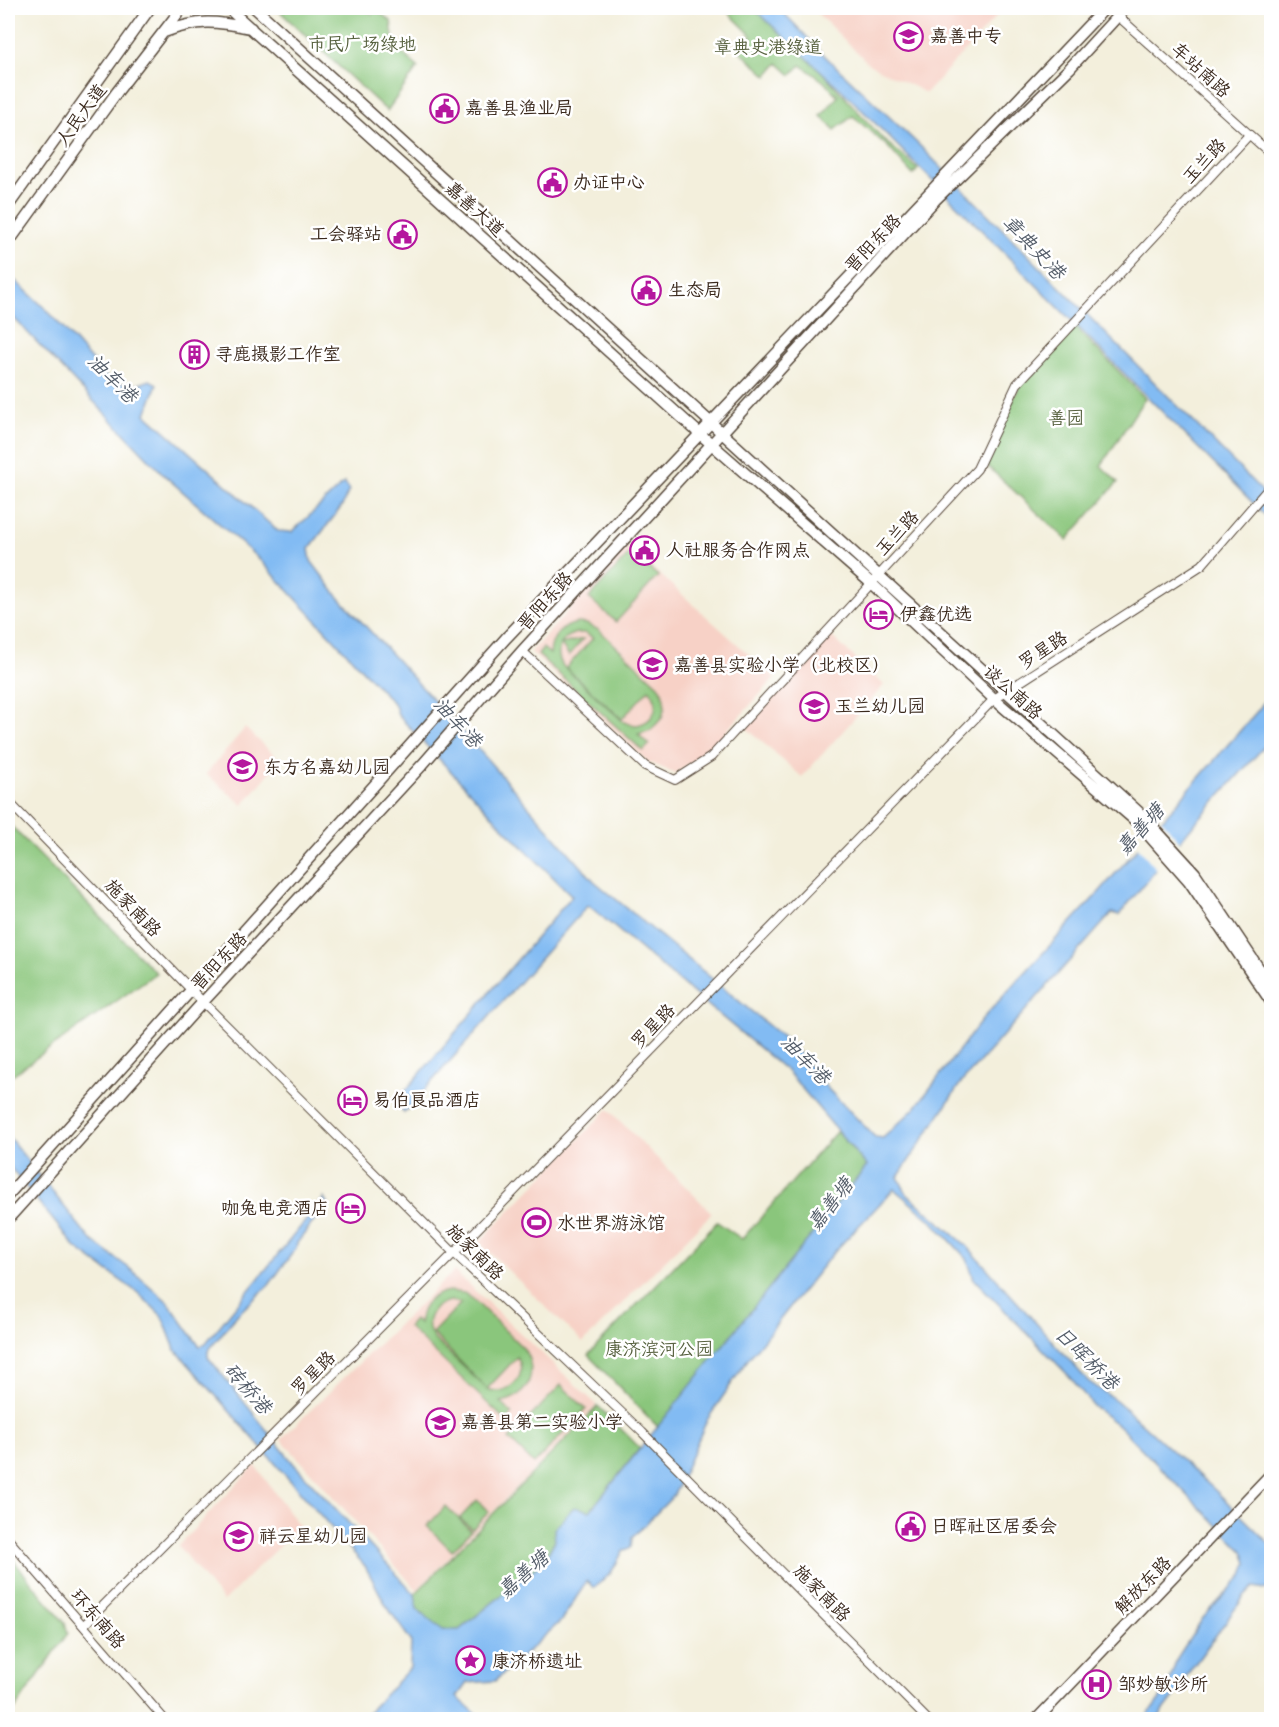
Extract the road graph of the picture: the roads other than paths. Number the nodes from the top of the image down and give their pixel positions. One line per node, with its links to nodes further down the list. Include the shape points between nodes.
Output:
1 (150, 8): 7 (main road, 人民大道)
2 (182, 8): 9 (main road, 人民大道)
3 (228, 8): 8 (main road, 嘉善大道)
4 (255, 8): 16 (main road, 嘉善大道)
5 (1107, 8): 6 (street, 车站南路); 12 (main road, 晋阳东路)
6 (1122, 12): 10 (street, 车站南路); 12 (main road, 晋阳东路, via 1069,69)
7 (143, 13): 14 (main road, 人民大道)
8 (251, 28): 9 (main road, via 219,22 188,23); 18 (main road, 嘉善大道)
9 (164, 32): 15 (main road, 人民大道)
10 (1250, 135): 11 (street, 车站南路); 21 (street, 玉兰路, via 1017,384 977,470)
11 (1272, 155)
12 (958, 170): 13 (main road, 晋阳东路)
13 (933, 196): 16 (main road, 晋阳东路); 17 (main road, 晋阳东路)
14 (8, 206)
15 (8, 243)
16 (710, 423): 17 (main road, 谈公南路); 18 (main road, 晋阳东路)
17 (721, 433): 19 (main road, 晋阳东路); 21 (main road, 谈公南路)
18 (700, 434): 19 (main road, 谈公南路); 30 (main road, 晋阳东路, via 506,638)
19 (711, 444): 22 (main road, 谈公南路); 23 (main road, 晋阳东路)
20 (1269, 487): 24 (street, 罗星路, via 1202,565)
21 (879, 574): 22 (street, 玉兰路); 24 (main road, 谈公南路)
22 (871, 583): 23 (street, 玉兰路, via 711,758 675,780 645,766); 25 (main road, 谈公南路)
23 (522, 651): 31 (main road, 晋阳东路)
24 (1005, 692): 25 (street, 罗星路); 27 (main road, 谈公南路)
25 (994, 699): 27 (main road, 谈公南路); 35 (street, 罗星路)
26 (8, 801): 30 (street, 施家南路)
27 (1140, 819): 28 (main road, 谈公南路)
28 (1192, 877): 29 (main road, 谈公南路); 32 (main road, 谈公南路)
29 (1272, 988)
30 (192, 989): 31 (street, 施家南路); 33 (main road, 晋阳东路)
31 (203, 1002): 34 (main road, 晋阳东路); 35 (street, 施家南路)
32 (1272, 1003)
33 (9, 1194)
34 (8, 1219)
35 (454, 1253): 41 (street, 罗星路); 43 (street, 施家南路, via 642,1432)
36 (1272, 1473): 38 (main road, 解放东路)
37 (1272, 1482): 38 (main road, 解放东路)
38 (1252, 1499): 40 (main road, 解放东路)
39 (8, 1539): 41 (street, 环东南路)
40 (1209, 1545): 44 (main road, 解放东路); 45 (main road, 解放东路)
41 (84, 1625): 42 (street, 环东南路)
42 (165, 1719)
43 (928, 1719)
44 (1036, 1719)
45 (1046, 1719)

